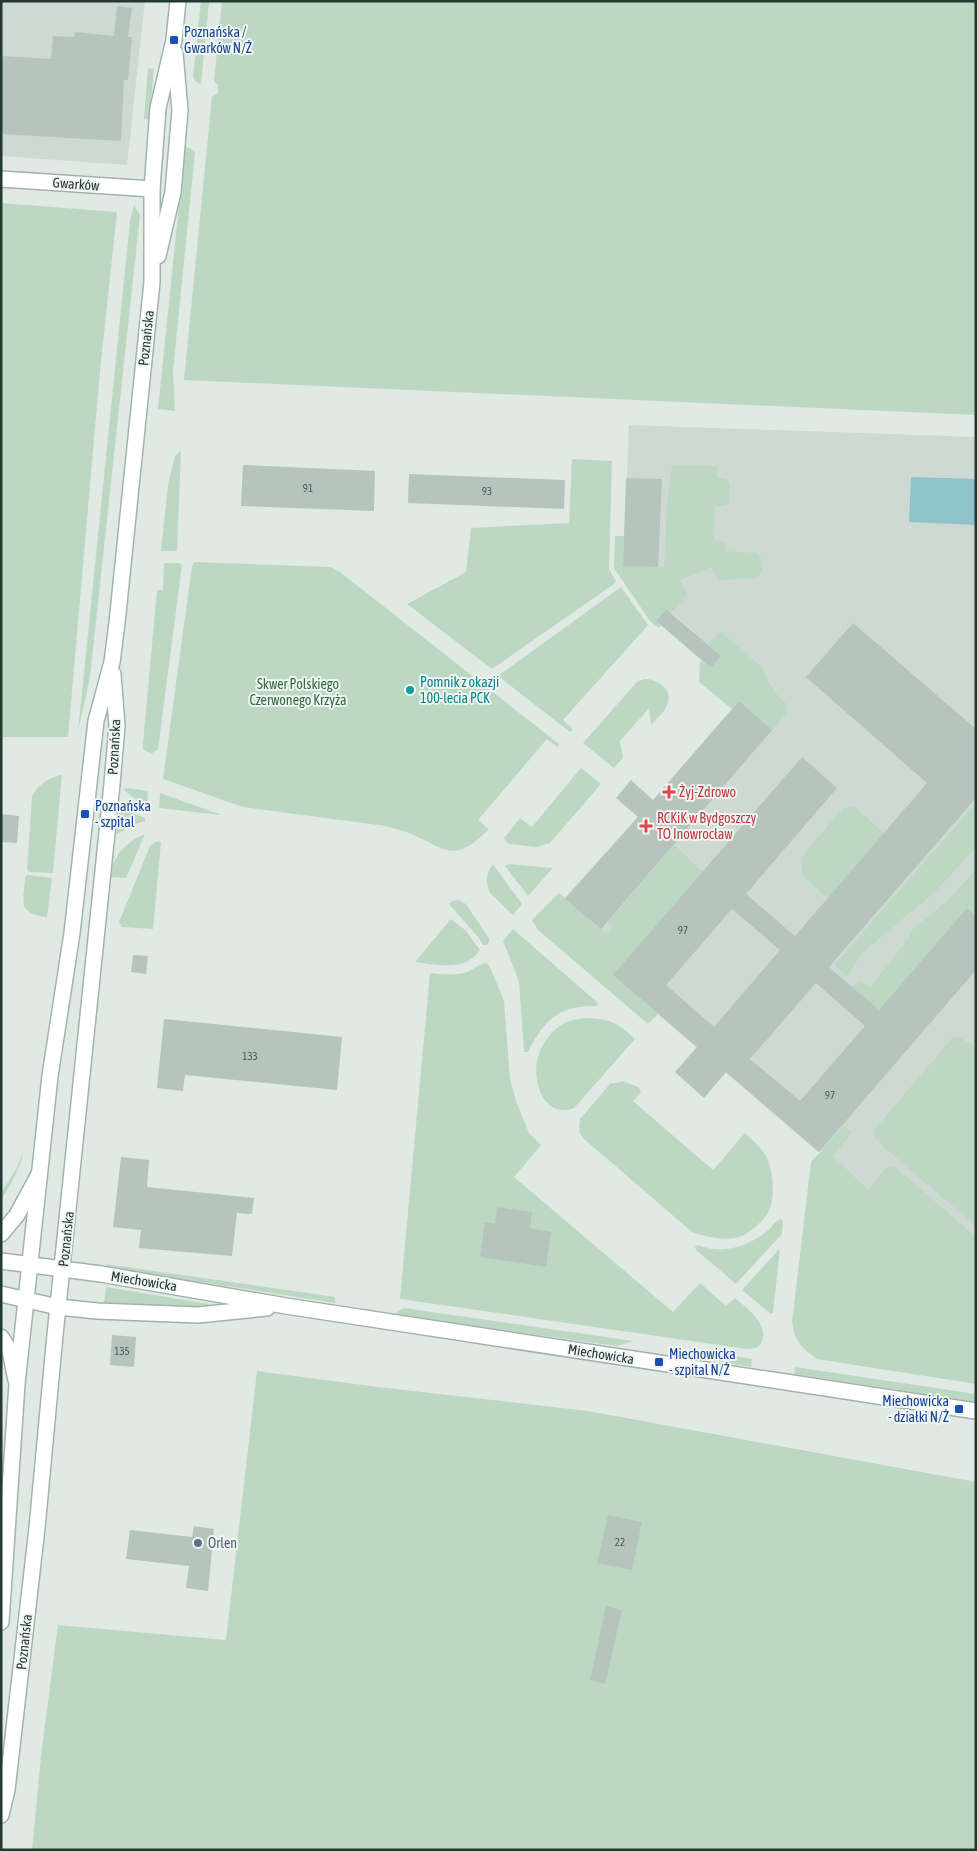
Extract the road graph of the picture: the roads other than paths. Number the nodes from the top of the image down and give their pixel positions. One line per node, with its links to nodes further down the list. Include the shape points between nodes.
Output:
1 (178, 1): 2 (main road, Poznańska)
2 (174, 40): 4 (main road, Poznańska, via 158,108); 5 (main road, Poznańska, via 180,110 173,192)
3 (1, 179): 4 (main road, Gwarków)
4 (152, 189): 5 (main road, Poznańska)
5 (152, 282): 6 (main road, Poznańska)
6 (112, 662): 7 (main road, Poznańska, via 96,721 72,933 57,1024); 11 (main road, Poznańska, via 117,726)
7 (39, 1174): 8 (main road, via 17,1215); 10 (main road, Poznańska)
8 (1, 1234)
9 (1, 1261): 10 (main road, Miechowicka)
10 (29, 1266): 11 (main road, Miechowicka); 13 (main road, Poznańska)
11 (63, 1268): 14 (main road, Poznańska); 15 (main road, Miechowicka)
12 (1, 1294): 13 (main road, Miechowicka)
13 (26, 1299): 14 (main road, Miechowicka); 17 (main road, Poznańska)
14 (58, 1306): 15 (main road, Miechowicka, via 198,1315); 20 (main road, Poznańska, via 38,1528)
15 (286, 1306): 18 (main road, Miechowicka)
16 (1, 1337): 17 (main road, via 10,1351)
17 (17, 1384): 19 (main road, Poznańska)
18 (976, 1411)
19 (1, 1622)
20 (4, 1790): 21 (main road, Poznańska)
21 (1, 1815)

